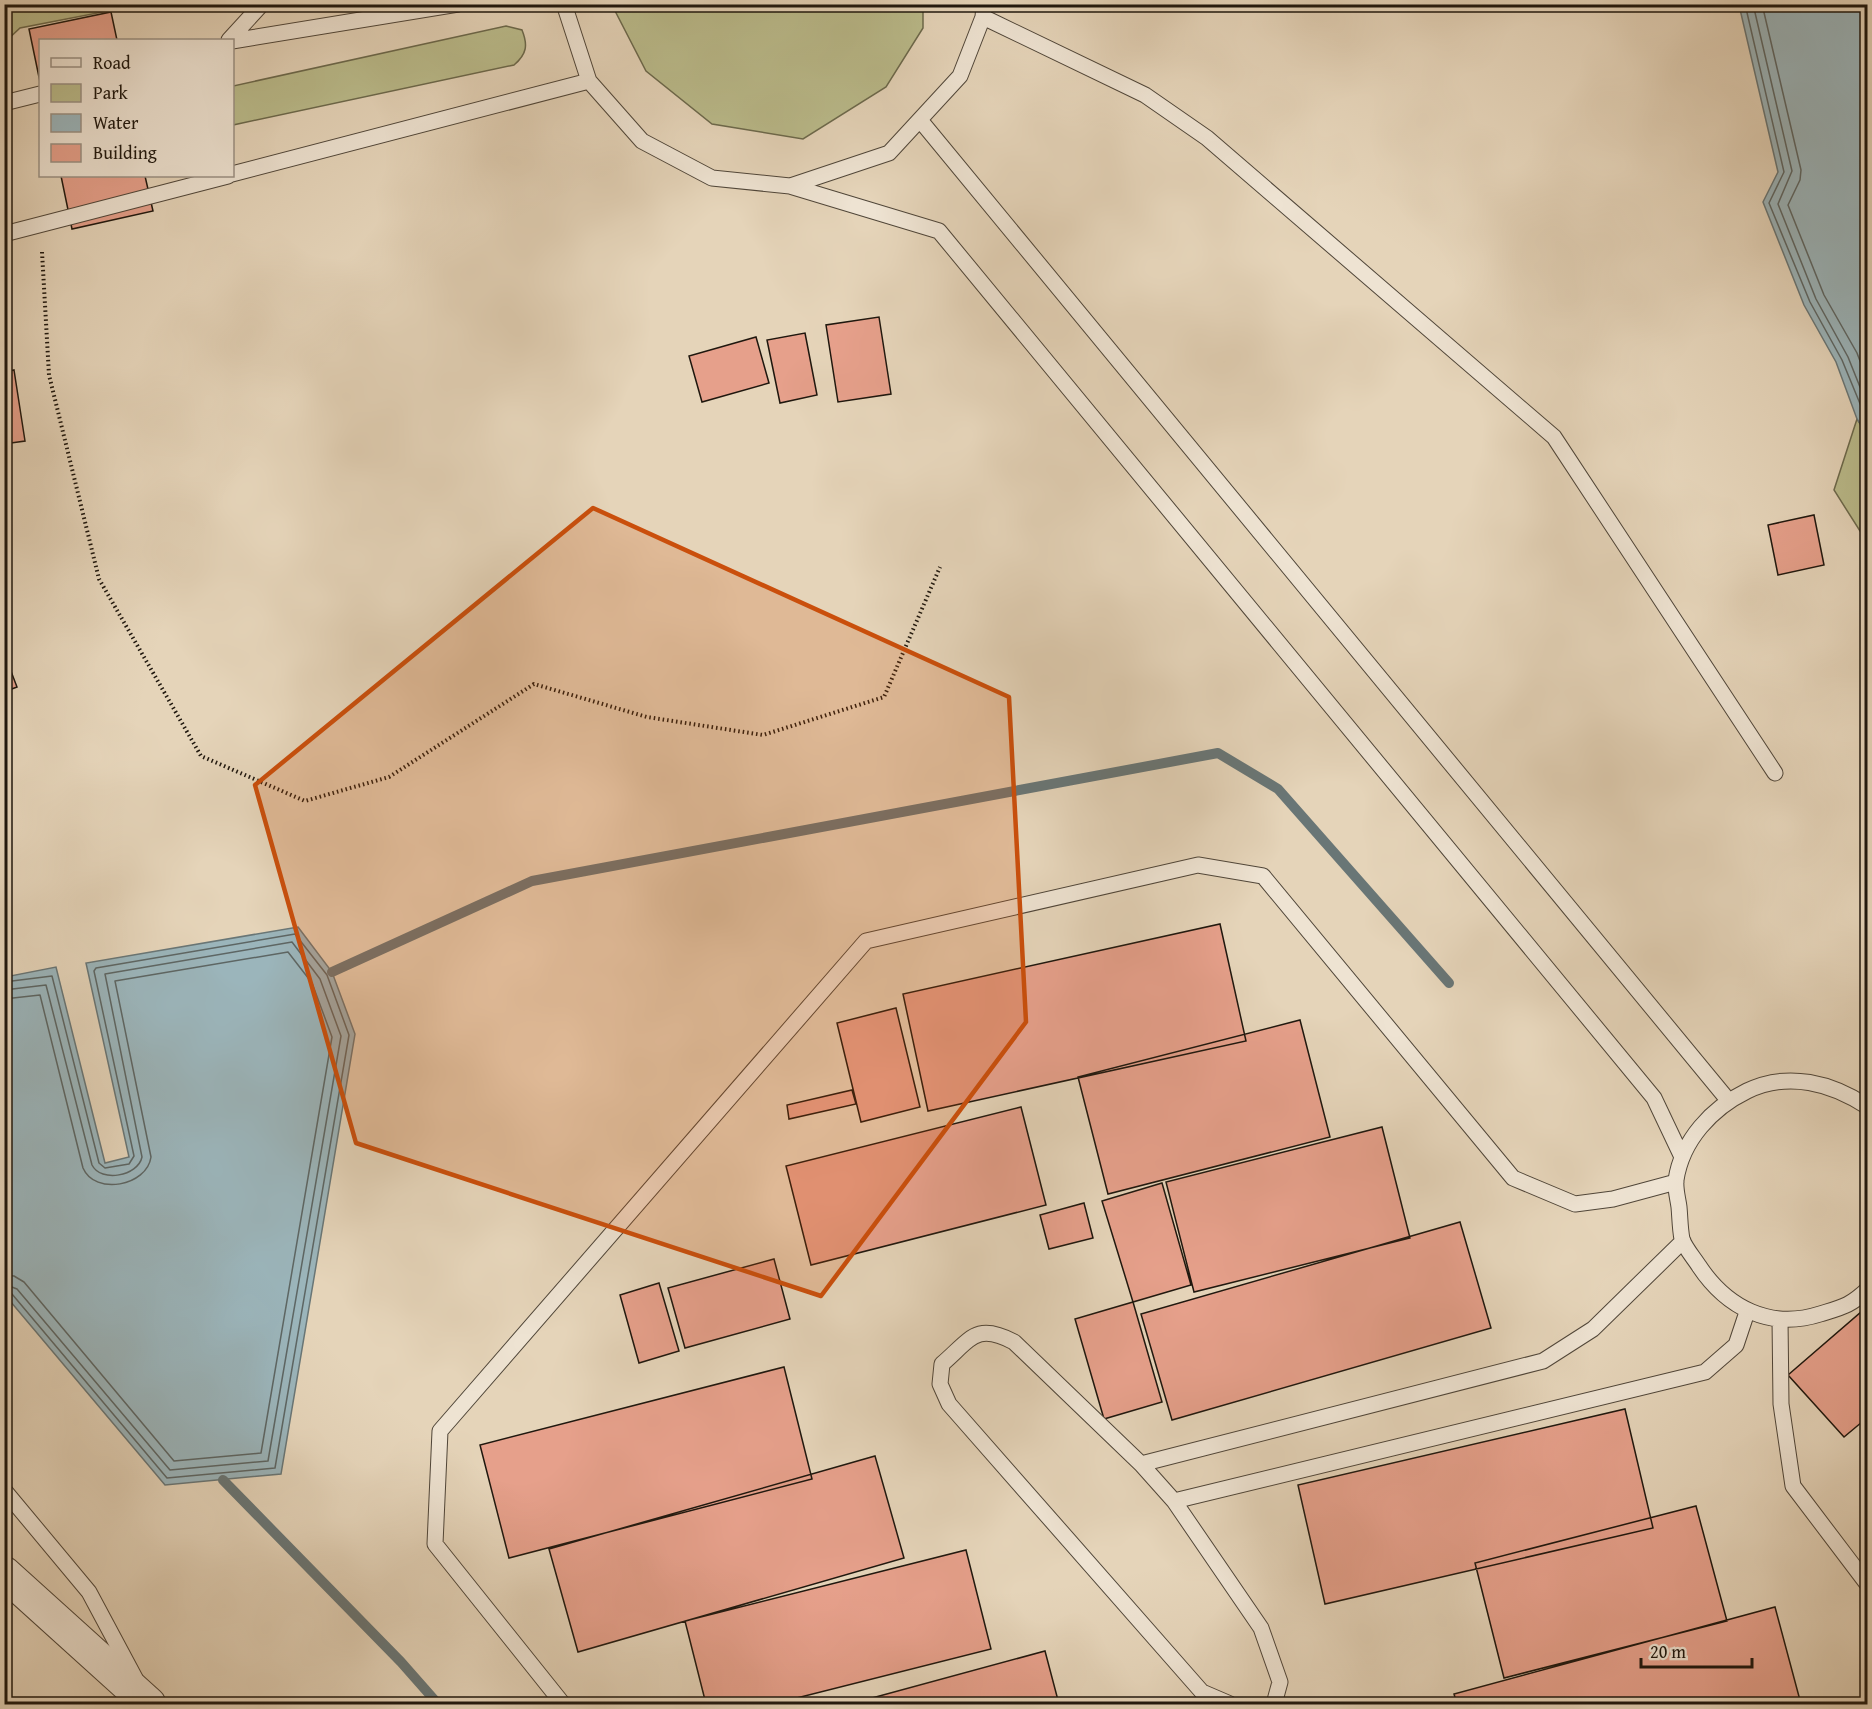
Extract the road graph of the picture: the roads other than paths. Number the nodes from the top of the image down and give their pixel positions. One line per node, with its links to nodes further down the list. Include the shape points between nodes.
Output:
1 (262, 4): 5 (lane)
2 (458, 4): 6 (lane)
3 (564, 4): 7 (lane)
4 (983, 11): 10 (lane, via 960,76); 15 (lane, via 1145,95 1207,138 1554,437)
5 (233, 39)
6 (234, 41)
7 (590, 81): 11 (lane); 13 (lane, via 642,141 712,178)
8 (39, 94): 9 (lane)
9 (4, 104)
10 (920, 120): 13 (lane, via 889,153); 16 (lane)
11 (234, 174)
12 (222, 177): 14 (lane)
13 (790, 186): 18 (lane, via 939,231 1654,1098)
14 (4, 234)
15 (1775, 773)
16 (1728, 1100): 17 (lane, via 1756,1086 1779,1081 1816,1083 1847,1093); 18 (lane, via 1696,1130)
17 (1868, 1107)
18 (1682, 1157): 19 (lane)
19 (1676, 1182): 20 (lane); 30 (lane, via 1575,1204 1513,1178 1263,876 1198,865 866,941 440,1431 435,1544)
20 (1683, 1241): 22 (lane, via 1714,1288); 24 (lane, via 1593,1329 1543,1361)
21 (1868, 1289): 23 (lane, via 1851,1305 1809,1318)
22 (1747, 1312): 23 (lane); 26 (lane, via 1736,1345 1705,1372)
23 (1780, 1319): 28 (lane, via 1781,1404 1793,1486)
24 (1141, 1464): 26 (lane); 31 (lane, via 1014,1342 994,1332 977,1333 942,1364 940,1384 949,1404 1202,1692)
25 (4, 1490): 29 (lane, via 89,1592)
26 (1174, 1501): 32 (lane, via 1262,1628 1280,1682)
27 (4, 1573): 29 (street)
28 (1868, 1585)
29 (149, 1704)
30 (563, 1704)
31 (1230, 1704)
32 (1274, 1704)

